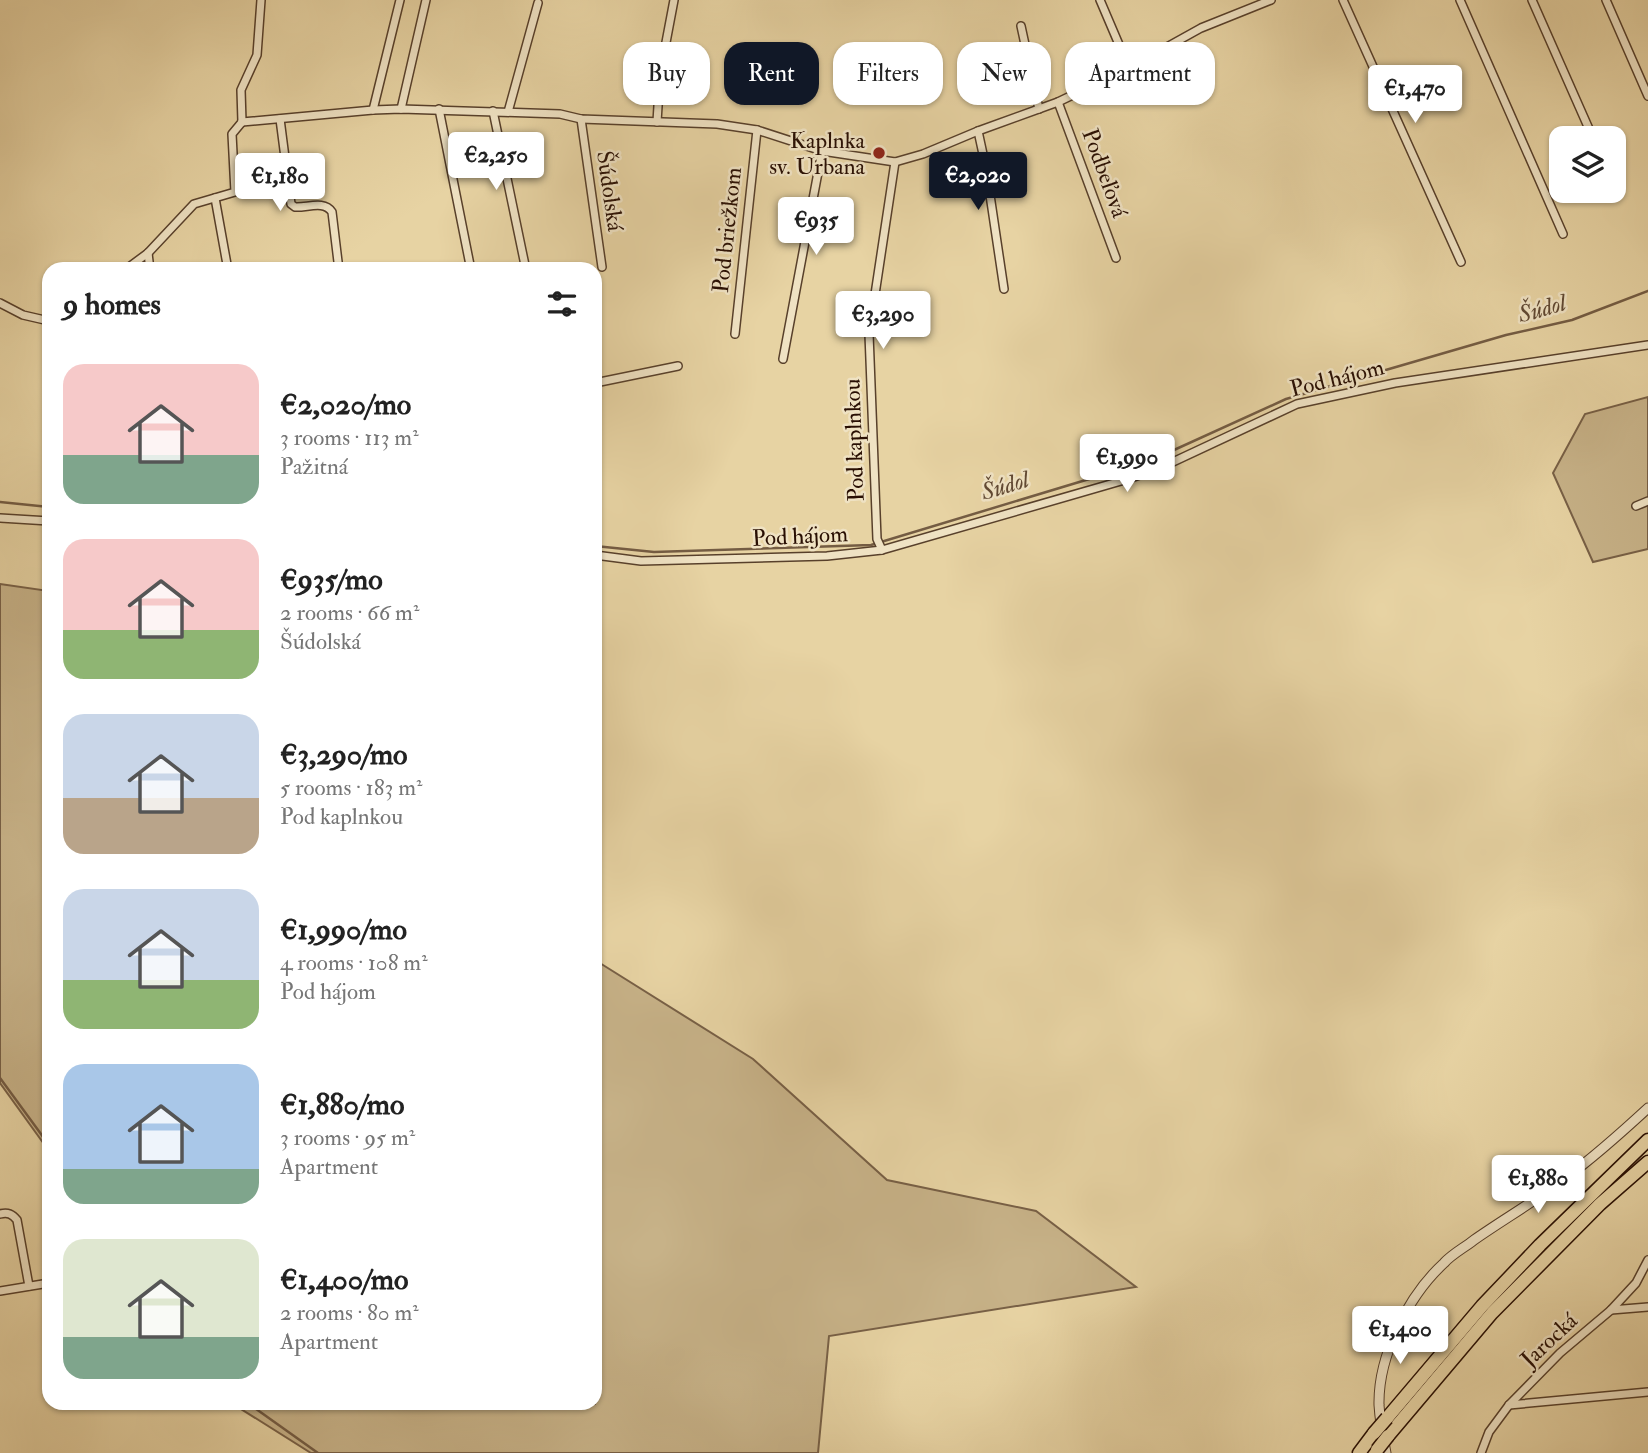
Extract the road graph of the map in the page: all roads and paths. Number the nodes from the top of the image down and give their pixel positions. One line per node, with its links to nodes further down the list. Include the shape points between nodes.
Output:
1 (261, 0): 27 (street, via 257,55 241,90)
2 (400, 0): 22 (street)
3 (426, 0): 19 (street)
4 (674, 0): 28 (street, via 660,74)
5 (1100, 0): 14 (street)
6 (1271, 0): 12 (street, Šúdolská)
7 (1343, 0): 45 (street)
8 (1460, 0): 35 (street)
9 (1532, 0): 29 (street)
10 (1606, 0): 16 (street)
11 (538, 3): 24 (street)
12 (1247, 5): 15 (street, Šúdolská)
13 (1021, 26): 21 (street)
14 (1118, 42)
15 (1176, 42)
16 (1648, 96)
17 (1065, 99): 18 (street, Šúdolská)
18 (1058, 102): 21 (street, Šúdolská); 37 (street, Podbeľová)
19 (401, 109): 20 (street, Šúdolská); 22 (street, Šúdolská)
20 (439, 109): 23 (street, Šúdolská); 42 (street)
21 (1039, 109): 31 (street, Šúdolská)
22 (373, 110): 25 (street, Šúdolská)
23 (494, 111): 24 (street, Šúdolská); 43 (street)
24 (508, 112): 26 (street, Šúdolská)
25 (280, 119): 27 (street, Šúdolská); 41 (street, via 291,204 330,208)
26 (581, 119): 28 (street, Šúdolská); 44 (street, Šúdolská)
27 (242, 122): 34 (street, via 232,134 235,192)
28 (657, 122): 30 (street, Šúdolská)
29 (1587, 126)
30 (757, 130): 32 (street, Šúdolská); 49 (street, Pod briežkom)
31 (978, 131): 33 (street, Šúdolská); 46 (street)
32 (822, 151): 33 (street, Šúdolská); 51 (street)
33 (895, 162): 58 (street, Pod kaplnkou, via 869,334)
34 (215, 198): 36 (street, via 194,204); 40 (street)
35 (1563, 234)
36 (148, 253): 38 (street); 39 (street)
37 (1116, 258)
38 (136, 262)
39 (149, 262)
40 (227, 262)
41 (338, 262)
42 (469, 262)
43 (524, 262)
44 (601, 262)
45 (1461, 262)
46 (1004, 289)
47 (0, 303): 48 (street)
48 (42, 319)
49 (735, 334)
50 (1648, 345): 58 (street, Pod hájom, via 1395,383 1297,404 1128,479)
51 (783, 359)
52 (678, 366): 53 (street)
53 (602, 382)
54 (1648, 501): 55 (street)
55 (1636, 506)
56 (0, 518): 57 (street)
57 (42, 521)
58 (880, 546): 59 (street, Pod hájom, via 827,556 641,561)
59 (602, 556)
60 (1648, 1108): 72 (street, via 1566,1178 1445,1261 1423,1284 1392,1340 1379,1404)
61 (1648, 1140): 73 (highway, bridge, via 1498,1289)
62 (1648, 1161): 72 (highway, bridge, via 1492,1313)
63 (0, 1214): 66 (street, via 18,1220)
64 (1648, 1260): 69 (street, Jarocká, via 1636,1283)
65 (42, 1284): 66 (street)
66 (29, 1286): 67 (street)
67 (0, 1291)
68 (1648, 1307): 69 (street)
69 (1611, 1310): 71 (street, Jarocká)
70 (1648, 1392): 71 (street)
71 (1509, 1405): 74 (street, Jarocká, via 1489,1432)
72 (1379, 1452)
73 (1359, 1453)
74 (1481, 1453)

